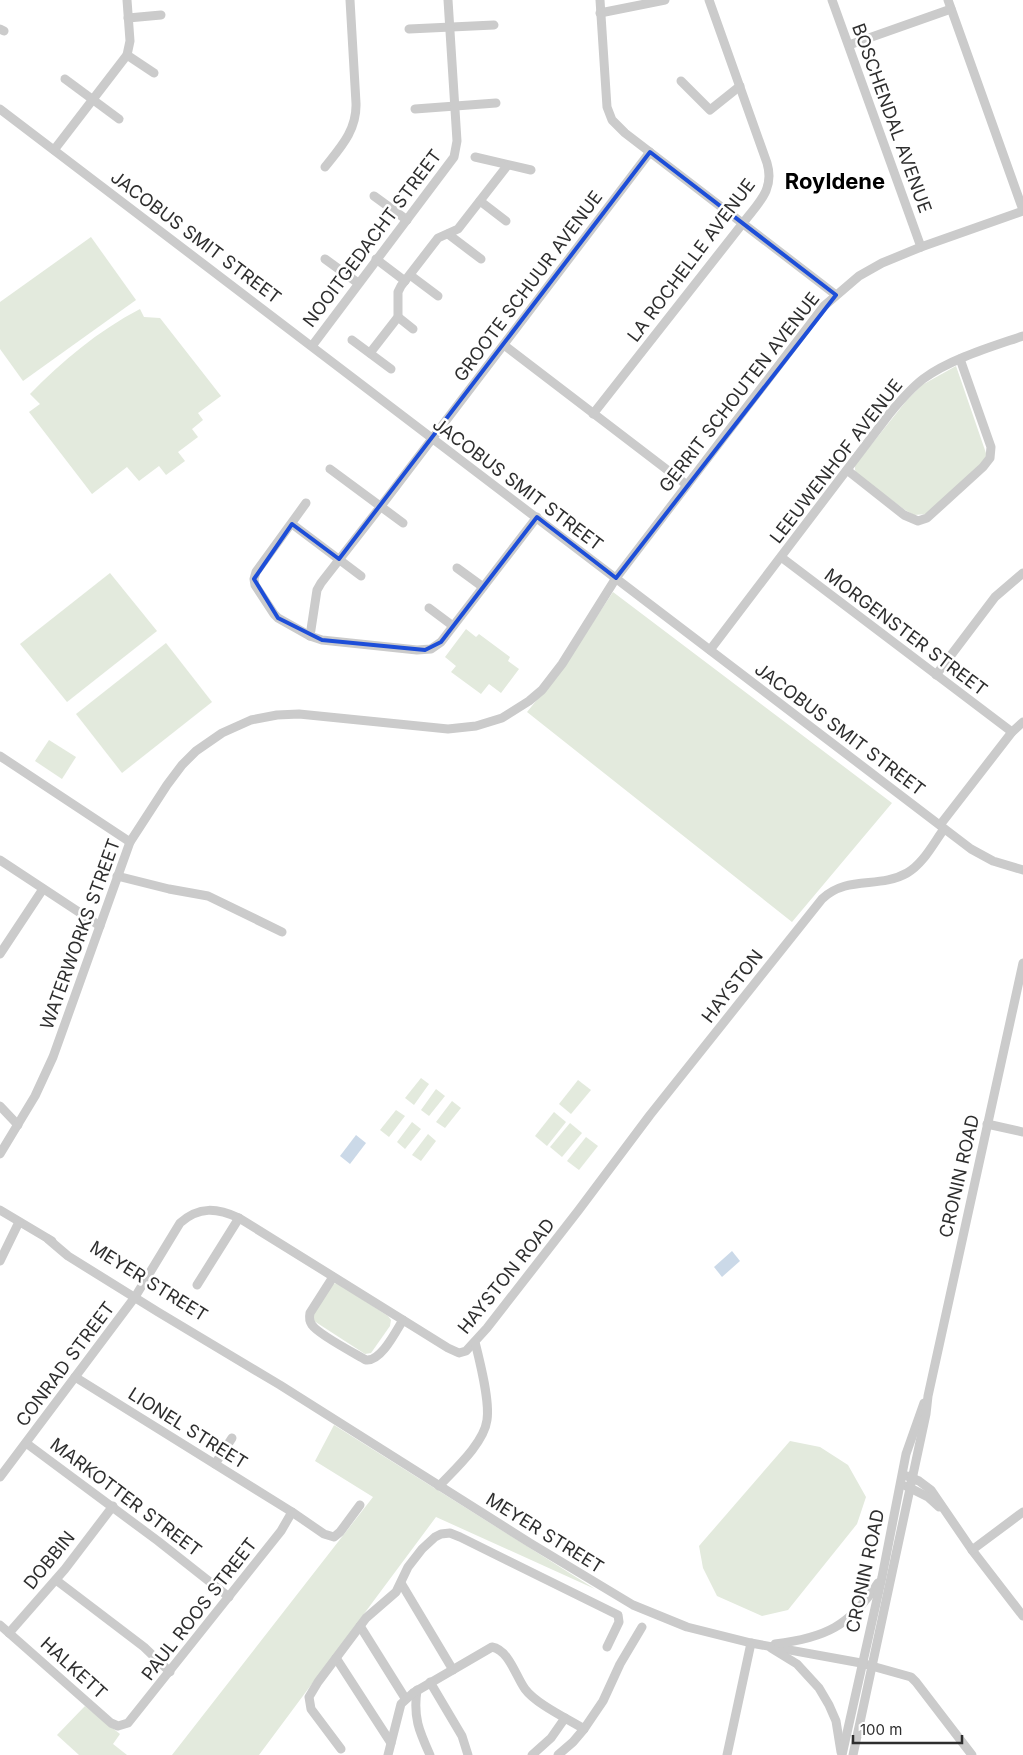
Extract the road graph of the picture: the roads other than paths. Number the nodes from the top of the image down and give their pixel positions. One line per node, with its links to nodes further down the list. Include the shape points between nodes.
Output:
1 (127, 0): 11 (street)
2 (350, 0): 31 (street, via 355,119 348,138)
3 (448, 0): 13 (street, NOOITGEDACHT STREET)
4 (600, 0): 9 (street)
5 (665, 0): 9 (street)
6 (709, 0): 20 (street, LA ROCHELLE AVENUE)
7 (832, 0): 15 (street, BOSCHENDAL AVENUE)
8 (950, 4): 15 (street); 35 (street)
9 (600, 13): 28 (street, via 609,114 620,129)
10 (162, 15): 11 (street)
11 (128, 18): 16 (street, via 130,41)
12 (494, 25): 13 (street)
13 (450, 28): 14 (street); 23 (street, NOOITGEDACHT STREET)
14 (408, 29)
15 (849, 45): 40 (street, BOSCHENDAL AVENUE)
16 (126, 55): 17 (street); 21 (street)
17 (154, 73)
18 (65, 79): 21 (street)
19 (681, 81): 20 (street, via 710,110)
20 (740, 86): 38 (street, LA ROCHELLE AVENUE, via 770,176 765,192)
21 (93, 99): 26 (street); 27 (street)
22 (496, 103): 23 (street)
23 (455, 106): 24 (street); 36 (street, NOOITGEDACHT STREET, via 457,141 454,157)
24 (415, 109)
25 (1, 111): 27 (street, JACOBUS SMIT STREET)
26 (119, 119)
27 (54, 150): 53 (street, JACOBUS SMIT STREET)
28 (650, 152): 38 (street); 52 (street, GROOTE SCHUUR AVENUE)
29 (475, 158): 30 (street)
30 (507, 166): 32 (street); 34 (street)
31 (325, 167)
32 (531, 170)
33 (374, 196): 36 (street)
34 (480, 201): 37 (street); 39 (street, via 458,229)
35 (1023, 210): 40 (street, GERRIT SCHOUTEN AVENUE)
36 (407, 220): 42 (street, NOOITGEDACHT STREET)
37 (506, 221)
38 (743, 223): 46 (street); 57 (street, LA ROCHELLE AVENUE)
39 (448, 234): 43 (street); 44 (street, via 438,238)
40 (921, 247): 46 (street, GERRIT SCHOUTEN AVENUE, via 882,262)
41 (325, 259): 45 (street)
42 (376, 259): 44 (street); 45 (street, NOOITGEDACHT STREET)
43 (481, 259)
44 (408, 278): 47 (street); 48 (street, via 398,292)
45 (358, 283): 53 (street, NOOITGEDACHT STREET)
46 (836, 295): 61 (street, GERRIT SCHOUTEN AVENUE, via 813,319)
47 (438, 296)
48 (398, 317): 49 (street); 54 (street)
49 (413, 329)
50 (1023, 336): 55 (street, LEEUWENHOF AVENUE)
51 (352, 340): 54 (street)
52 (504, 345): 57 (street); 58 (street, GROOTE SCHUUR AVENUE)
53 (312, 346): 58 (street, JACOBUS SMIT STREET)
54 (370, 353): 56 (street)
55 (960, 360): 60 (street, LEEUWENHOF AVENUE, via 931,373 907,393); 60 (street, via 991,447 990,458 979,472 927,518 918,521 904,515)
56 (391, 369)
57 (593, 414): 61 (street)
58 (432, 439): 63 (street, GROOTE SCHUUR AVENUE); 64 (street, JACOBUS SMIT STREET)
59 (330, 469): 63 (street)
60 (847, 470): 67 (street, LEEUWENHOF AVENUE)
61 (686, 485): 72 (street, GERRIT SCHOUTEN AVENUE)
62 (306, 503): 66 (street)
63 (381, 506): 65 (street); 68 (street, GROOTE SCHUUR AVENUE)
64 (537, 518): 72 (street, JACOBUS SMIT STREET); 73 (street)
65 (403, 523)
66 (292, 524): 68 (street); 76 (street, via 256,572 254,582 278,618)
67 (781, 557): 77 (street, LEEUWENHOF AVENUE); 78 (street, MORGENSTER STREET)
68 (339, 559): 71 (street); 76 (street, GROOTE SCHUUR AVENUE, via 316,590)
69 (458, 568): 73 (street)
70 (1023, 574): 78 (street, via 995,597)
71 (361, 576)
72 (616, 578): 77 (street, JACOBUS SMIT STREET); 83 (street, WATERWORKS STREET, via 552,679 535,697 512,713 490,722 448,729 299,714 251,720 208,741 192,756 167,784)
73 (483, 587): 75 (street)
74 (429, 608): 75 (street)
75 (453, 626): 76 (street, via 440,642 425,650 322,640)
76 (310, 636)
77 (710, 650): 82 (street, JACOBUS SMIT STREET)
78 (936, 675): 80 (street, MORGENSTER STREET)
79 (1023, 722): 80 (street, HAYSTON)
80 (1012, 732): 82 (street, HAYSTON)
81 (0, 756): 83 (street)
82 (942, 827): 85 (street, JACOBUS SMIT STREET, via 979,854 998,864); 99 (street, HAYSTON, via 924,858 908,873 890,880 848,884 822,899)
83 (130, 842): 86 (street, WATERWORKS STREET)
84 (0, 860): 87 (street)
85 (1023, 870)
86 (117, 876): 88 (street, WATERWORKS STREET); 89 (street, via 208,896)
87 (43, 889): 88 (street); 90 (street)
88 (100, 926): 95 (street, WATERWORKS STREET, via 52,1056)
89 (282, 932)
90 (0, 954)
91 (1023, 963): 92 (street, CRONIN ROAD)
92 (1019, 1002): 94 (street, CRONIN ROAD)
93 (0, 1106): 95 (street)
94 (987, 1124): 96 (street); 109 (street, CRONIN ROAD)
95 (18, 1125): 97 (street, WATERWORKS STREET)
96 (1023, 1132)
97 (0, 1154)
98 (0, 1210): 101 (street, MEYER STREET)
99 (578, 1211): 107 (street, HAYSTON ROAD)
100 (239, 1218): 103 (street, HAYSTON ROAD); 104 (street); 105 (street, HAYSTON ROAD, via 214,1209 187,1217 172,1234)
101 (19, 1222): 102 (street); 105 (street, MEYER STREET)
102 (0, 1261)
103 (333, 1277): 106 (street, HAYSTON ROAD); 106 (street, via 308,1318 326,1336 370,1361 382,1352)
104 (198, 1285)
105 (137, 1295): 108 (street, CONRAD STREET); 116 (street, MEYER STREET)
106 (403, 1320): 107 (street, HAYSTON ROAD, via 455,1352 466,1351)
107 (475, 1342): 116 (street, via 487,1419 473,1448)
108 (75, 1377): 111 (street, CONRAD STREET); 112 (street, LIONEL STREET)
109 (928, 1396): 114 (street, CRONIN ROAD); 115 (street, CRONIN ROAD, via 906,1454)
110 (232, 1438): 112 (street)
111 (26, 1442): 113 (street, CONRAD STREET); 119 (street, MARKOTTER STREET)
112 (215, 1464): 120 (street, LIONEL STREET)
113 (0, 1477)
114 (912, 1478): 115 (street); 117 (street, CRONIN ROAD); 122 (street, via 931,1490)
115 (901, 1479): 117 (street); 124 (street, CRONIN ROAD)
116 (439, 1486): 133 (street, MEYER STREET, via 633,1605 687,1627)
117 (910, 1488): 122 (street, via 928,1497); 138 (street, CRONIN ROAD)
118 (360, 1505): 120 (street, via 334,1537 324,1534)
119 (113, 1506): 125 (street, DOBBIN); 127 (street, MARKOTTER STREET)
120 (292, 1512): 127 (street, PAUL ROOS STREET)
121 (1023, 1512): 123 (street)
122 (947, 1514): 123 (street)
123 (972, 1550): 128 (street)
124 (882, 1577): 134 (street, via 859,1608 843,1623 806,1640); 137 (street, CRONIN ROAD)
125 (56, 1580): 132 (street, DOBBIN); 140 (street, via 144,1647)
126 (401, 1583): 130 (street, via 396,1592); 135 (street, via 408,1567 428,1542 450,1533 618,1615 620,1622); 139 (street)
127 (229, 1597): 140 (street, PAUL ROOS STREET)
128 (1023, 1616)
129 (0, 1625): 132 (street, HALKETT)
130 (360, 1626): 136 (street); 143 (street)
131 (642, 1627): 146 (street, via 603,1701)
132 (9, 1633): 145 (street, HALKETT)
133 (752, 1643): 134 (street, MEYER STREET); 154 (street)
134 (765, 1645): 137 (street, MEYER STREET); 155 (street, via 797,1664 820,1688 836,1721)
135 (607, 1647)
136 (336, 1658): 147 (street); 148 (street, via 308,1700)
137 (862, 1663): 138 (street, MEYER STREET); 155 (street, CRONIN ROAD)
138 (872, 1666): 156 (street, CRONIN ROAD); 157 (street, MEYER STREET, via 908,1676 916,1682)
139 (453, 1670): 141 (street); 144 (street, via 492,1647 496,1648 509,1662 526,1691)
140 (170, 1672): 145 (street, PAUL ROOS STREET, via 128,1723)
141 (430, 1682): 142 (street); 151 (street, via 462,1736)
142 (417, 1690): 143 (street); 150 (street, via 415,1715)
143 (405, 1698): 147 (street)
144 (566, 1718): 146 (street); 152 (street)
145 (118, 1726)
146 (584, 1729): 153 (street)
147 (391, 1743): 149 (street)
148 (341, 1750)
149 (388, 1755)
150 (430, 1755)
151 (468, 1755)
152 (532, 1755)
153 (558, 1755)
154 (727, 1755)
155 (842, 1755)
156 (853, 1755)
157 (972, 1755)

